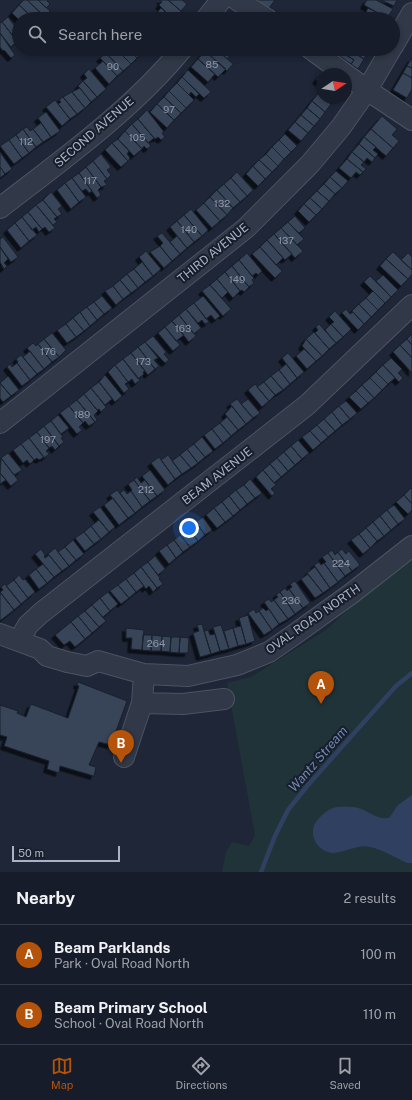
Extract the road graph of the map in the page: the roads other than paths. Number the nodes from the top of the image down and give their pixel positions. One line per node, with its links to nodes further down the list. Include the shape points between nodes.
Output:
1 (221, 0): 3 (street)
2 (237, 0): 4 (street)
3 (212, 12)
4 (256, 12)
5 (412, 13): 6 (street)
6 (400, 34)
7 (175, 56): 12 (street, SECOND AVENUE, via 100,129)
8 (321, 56): 10 (street)
9 (387, 56): 10 (street, THIRD AVENUE)
10 (367, 90): 11 (street); 14 (street, THIRD AVENUE, via 310,164 246,228)
11 (412, 120)
12 (0, 208)
13 (412, 305): 17 (street, BEAM AVENUE, via 307,405 42,613 28,625)
14 (0, 423)
15 (412, 546): 18 (street, OVAL ROAD NORTH, via 352,594 269,652 237,665 188,676)
16 (0, 634): 17 (street, OVAL ROAD NORTH)
17 (19, 641): 18 (street, OVAL ROAD NORTH, via 40,649 47,656 67,662 87,666 98,662)
18 (144, 674): 20 (street)
19 (224, 699): 20 (street, via 183,704)
20 (142, 703): 21 (street)
21 (124, 757)

